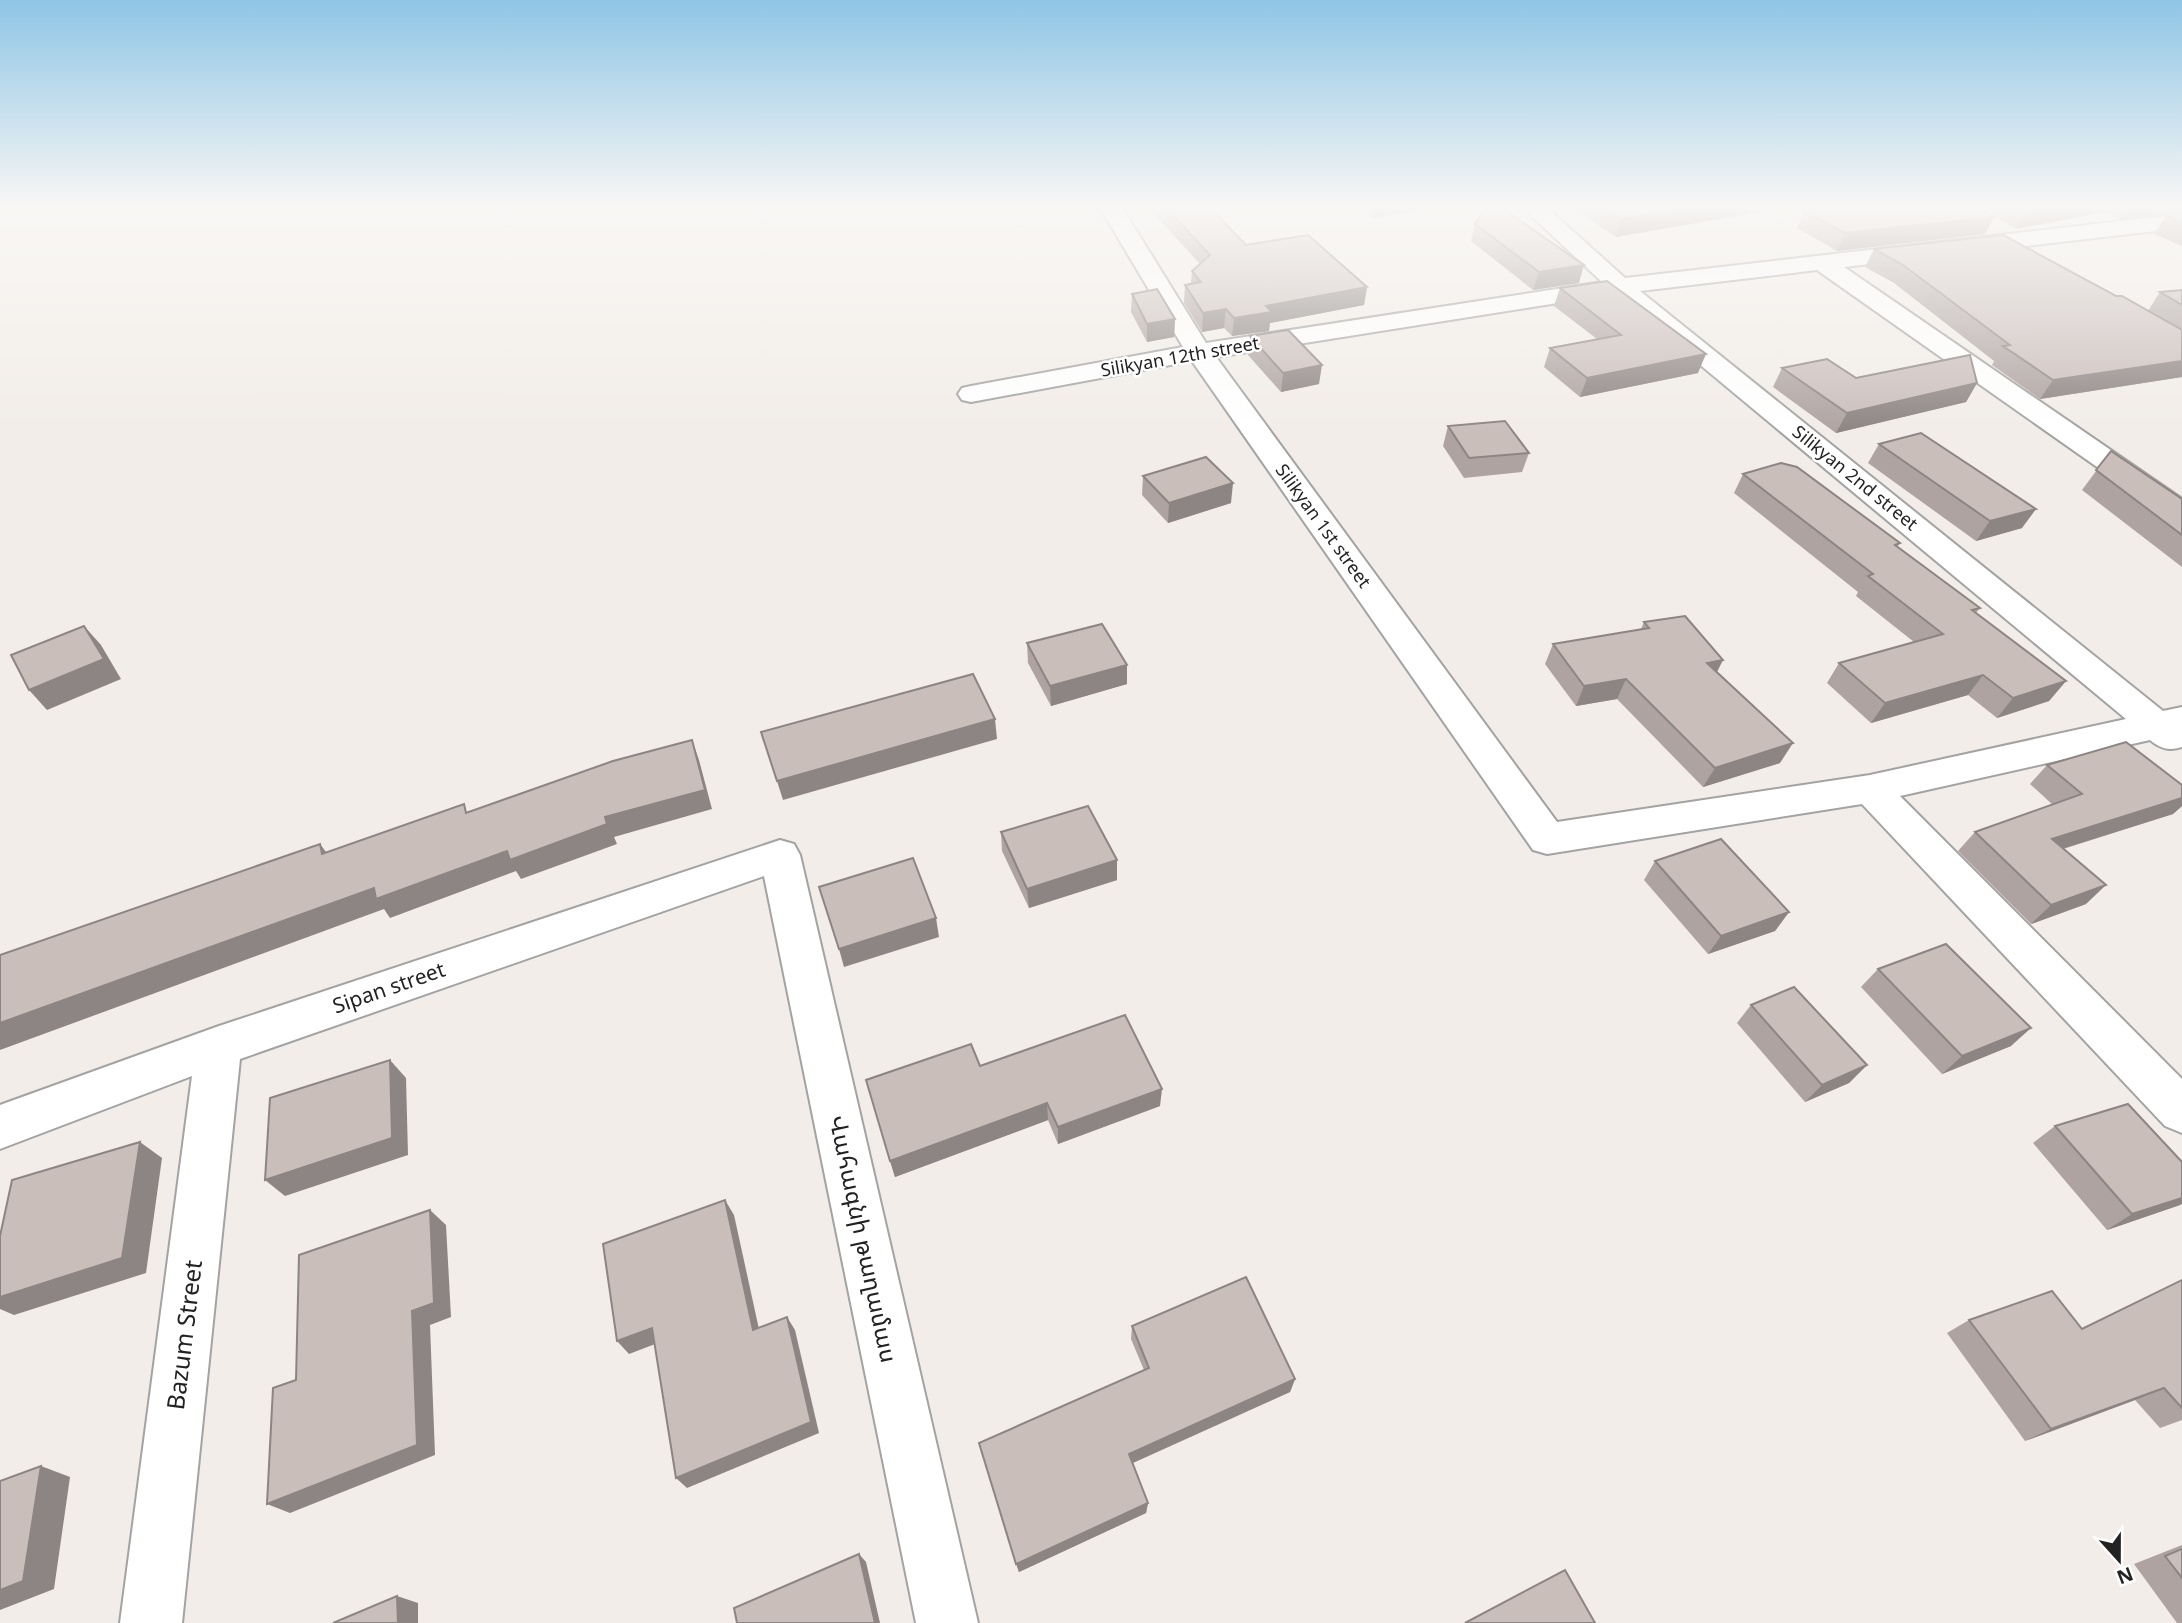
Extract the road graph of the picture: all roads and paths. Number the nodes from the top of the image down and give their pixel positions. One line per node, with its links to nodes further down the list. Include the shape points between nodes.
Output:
1 (1156, 282): 6 (street, Silikyan 1st street)
2 (1615, 282): 5 (street, Silikyan 2nd street)
3 (1656, 282): 5 (street, Silikyan 12th street)
4 (1849, 282): 8 (street)
5 (1620, 286): 6 (street, Silikyan 12th street); 9 (street, Silikyan 2nd street)
6 (1199, 352): 7 (street, Silikyan 12th street); 10 (street, Silikyan 1st street, via 1547,839)
7 (971, 394)
8 (2182, 513)
9 (2174, 731): 10 (street)
10 (1870, 789): 13 (street)
11 (780, 855): 12 (street, Sipan street); 16 (street, Վահագնի թաղամաս)
12 (219, 1046): 14 (street, Sipan street); 15 (street, Bazum Street)
13 (2182, 1111)
14 (0, 1127)
15 (151, 1623)
16 (947, 1623)

